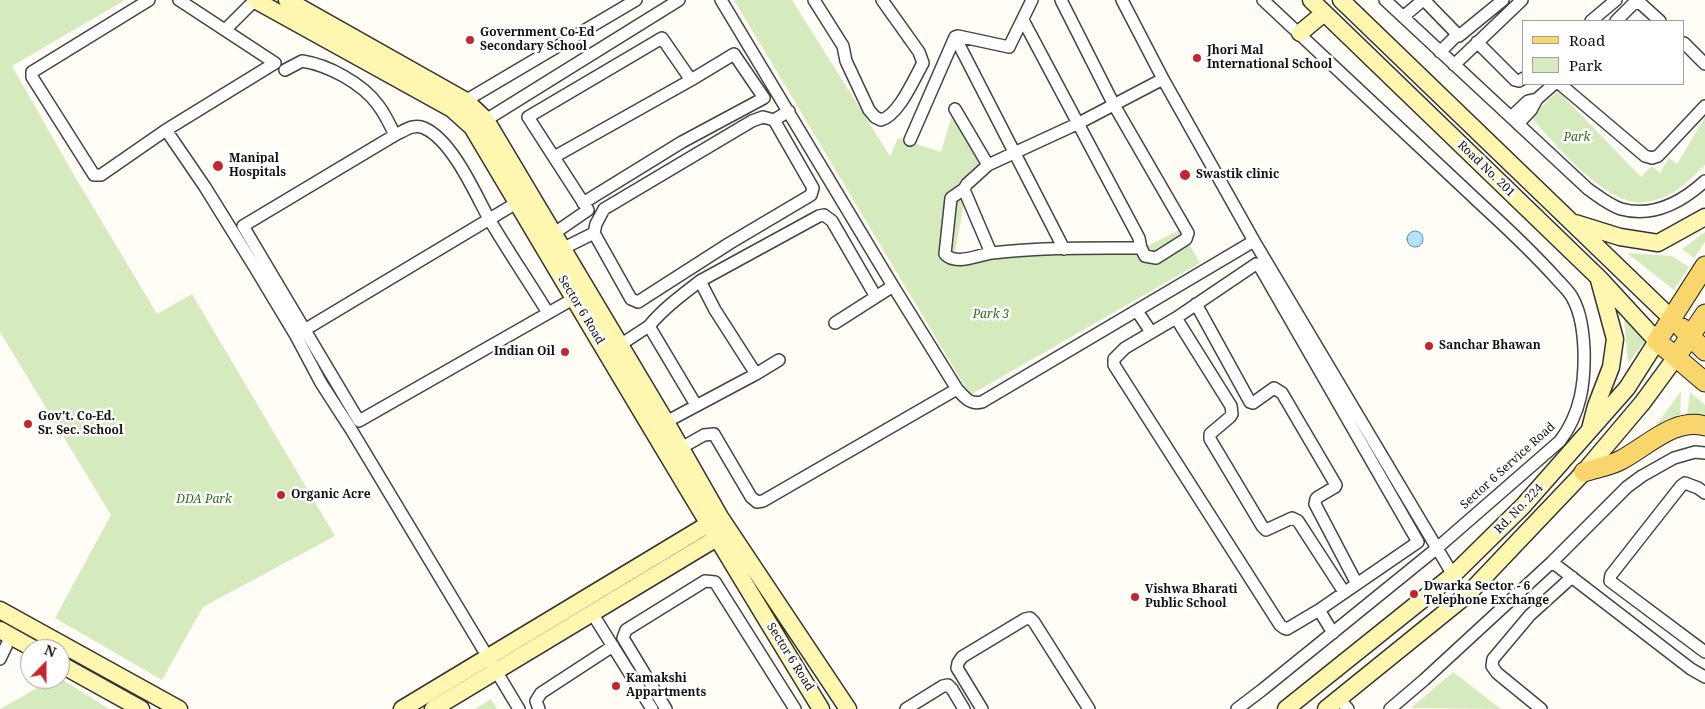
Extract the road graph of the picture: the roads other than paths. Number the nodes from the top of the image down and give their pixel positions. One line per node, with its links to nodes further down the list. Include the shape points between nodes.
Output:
1 (149, 0): 51 (street, via 35,69 31,75 94,175 101,175)
2 (179, 0): 27 (street)
3 (255, 0): 27 (street); 42 (street, Sector 6 Road)
4 (287, 0): 42 (street, Sector 6 Road)
5 (636, 0): 42 (street)
6 (679, 0): 50 (street)
7 (721, 0): 46 (street)
8 (814, 0): 9 (street, via 842,46 869,110 881,120 898,107 923,63 919,52)
9 (882, 0)
10 (1032, 0): 23 (street)
11 (1061, 0): 43 (street)
12 (1122, 0): 37 (street)
13 (1263, 0): 28 (street, Sector 6 Service Road)
14 (1311, 0): 21 (street, Road No. 201)
15 (1341, 0): 63 (street, Road No. 201)
16 (1386, 0): 22 (street)
17 (1423, 0): 22 (street); 29 (street)
18 (1503, 0): 29 (street)
19 (1522, 0): 31 (street)
20 (1616, 0): 24 (street)
21 (1324, 13): 28 (street); 73 (street, Road No. 201)
22 (1403, 17): 33 (street)
23 (1023, 20): 30 (street, via 1009,47); 49 (street)
24 (1592, 20)
25 (1617, 20): 26 (street, via 1638,2)
26 (1659, 20)
27 (225, 30): 51 (street, via 275,63)
28 (1300, 33): 107 (street, Sector 6 Service Road, via 1536,256 1572,296 1579,314 1583,337 1583,390 1566,433 1560,442)
29 (1457, 35): 33 (street)
30 (954, 37): 53 (street); 54 (street)
31 (1476, 42): 35 (street); 38 (street, via 1515,80)
32 (1685, 44): 34 (street)
33 (1440, 52): 35 (street)
34 (1705, 64)
35 (1454, 65): 48 (street)
36 (285, 70): 52 (street, via 302,61 326,67 343,76 377,103)
37 (1163, 79): 43 (street); 66 (street)
38 (1522, 79)
39 (691, 80): 55 (street); 55 (street, via 662,38 528,117); 60 (street, via 734,54 764,98 682,142)
40 (1553, 85): 48 (street, via 1536,99 1528,101)
41 (1561, 85): 44 (street, via 1645,156 1652,158 1658,156)
42 (459, 105): 50 (street, Sector 6 Road)
43 (1114, 105): 49 (street); 67 (street, via 1188,233 1186,239 1156,258 1145,256)
44 (1705, 106)
45 (955, 109): 56 (street)
46 (788, 111): 47 (street); 75 (street)
47 (774, 120): 64 (street, via 763,116 752,121 604,209); 64 (street, via 813,188 811,195 638,302 631,299)
48 (1514, 120): 57 (street, via 1588,189 1621,208 1654,211 1684,198)
49 (1079, 123): 54 (street); 67 (street, via 1139,238)
50 (479, 124): 59 (street, Sector 6 Road)
51 (166, 130): 123 (street, via 254,266 321,383)
52 (395, 135): 62 (street, via 414,126 432,133 457,162); 87 (street, via 243,226)
53 (910, 140)
54 (1014, 152): 56 (street); 69 (street)
55 (554, 157): 60 (street)
56 (988, 165): 58 (street)
57 (1705, 180)
58 (964, 189): 70 (street); 70 (street, via 951,198 945,254 956,260)
59 (524, 199): 62 (street); 65 (street, Sector 6 Road); 77 (street, Sector 6 Road)
60 (583, 203): 65 (street, via 588,210)
61 (1705, 218): 63 (street, via 1658,243 1620,237)
62 (490, 220): 81 (street); 87 (street)
63 (1570, 221): 84 (street, Road No. 201)
64 (594, 233): 68 (street)
65 (553, 234): 68 (street, Sector 6 Road)
66 (1254, 242): 72 (street); 107 (street)
67 (1141, 248): 69 (street)
68 (562, 249): 77 (street, Sector 6 Road)
69 (1064, 249): 70 (street)
70 (992, 253)
71 (1705, 266): 84 (main road, Rd. No. 224)
72 (1209, 268): 76 (street); 80 (street)
73 (1599, 278): 90 (street, Road No. 201); 101 (street, via 1615,339 1612,367)
74 (700, 281): 78 (street, via 824,215 832,220); 86 (street); 95 (street, via 714,310)
75 (893, 286): 78 (street); 97 (street)
76 (1221, 287): 79 (street); 109 (street, via 1254,265 1260,267 1418,540)
77 (581, 295): 81 (street); 91 (street, Sector 6 Road); 106 (street, Sector 6 Road)
78 (876, 297): 85 (street)
79 (1196, 304): 83 (street); 113 (street, via 1250,402 1274,388 1279,390 1336,484 1335,488 1318,497 1315,504)
80 (1137, 311): 88 (street); 97 (street, via 982,402 975,404 969,401)
81 (548, 313): 87 (street, via 360,421)
82 (1705, 314): 89 (main road, Rd. No. 224)
83 (1176, 318): 88 (street); 114 (street, via 1233,410 1230,417 1210,434 1210,439 1262,526 1266,530 1292,518 1298,521)
84 (1672, 319): 89 (main road); 90 (main road, Rd. No. 224)
85 (835, 323)
86 (649, 326): 91 (street); 98 (street)
87 (306, 329)
88 (1151, 332): 116 (street, via 1125,348 1114,359 1114,364 1280,625 1290,628)
89 (1690, 335): 92 (main road); 93 (main road, Rd. No. 224)
90 (1657, 341): 93 (main road); 101 (street, Rd. No. 224, via 1628,388)
91 (620, 345): 99 (street, Sector 6 Road)
92 (1705, 351)
93 (1676, 357): 96 (main road); 104 (street, Rd. No. 224)
94 (778, 360): 95 (street)
95 (756, 374): 98 (street)
96 (1705, 382)
97 (957, 389): 102 (street, via 763,501 757,502 751,497 714,434 704,435)
98 (696, 405): 99 (street)
99 (666, 422): 102 (street, Sector 6 Road)
100 (1705, 426): 104 (main road, via 1687,424 1670,430 1619,461)
101 (1589, 432): 110 (street, Rd. No. 224, via 1523,506)
102 (681, 448): 106 (street, Sector 6 Road)
103 (1705, 453): 108 (street, via 1695,452 1674,458 1642,476)
104 (1584, 472): 128 (street, Rd. No. 224, via 1468,594)
105 (1705, 493): 122 (street, via 1685,483 1681,486 1610,581)
106 (718, 528): 117 (street); 123 (street); 138 (street, Sector 6 Road); 139 (street, Sector 6 Road)
107 (1436, 549): 110 (street); 112 (street, Sector 6 Service Road)
108 (1552, 562): 111 (street); 147 (street)
109 (1387, 564): 112 (street); 113 (street)
110 (1453, 576): 145 (street, Rd. No. 224)
111 (1572, 577): 127 (street); 148 (street, via 1530,615 1493,659 1492,666 1497,673)
112 (1398, 580): 119 (street, Sector 6 Service Road)
113 (1357, 584): 114 (street)
114 (1344, 592): 116 (street)
115 (0, 610): 130 (street)
116 (1319, 610): 119 (street)
117 (592, 613): 121 (street); 126 (street)
118 (6, 633): 120 (street); 124 (street)
119 (1333, 633): 144 (street, Sector 6 Service Road)
120 (20, 641)
121 (613, 646): 134 (street, via 538,696); 135 (street)
122 (1705, 652)
123 (488, 657): 126 (street); 131 (street)
124 (0, 659)
125 (70, 670): 129 (street)
126 (497, 671): 132 (street); 133 (street)
127 (1705, 677)
128 (1344, 704): 146 (street, Rd. No. 224)
129 (141, 709)
130 (179, 709)
131 (402, 709)
132 (433, 709)
133 (519, 709)
134 (539, 709)
135 (652, 709)
136 (666, 709): 137 (street, via 623,638 624,634 710,580 715,582)
137 (795, 709)
138 (822, 709)
139 (848, 709)
140 (906, 709): 141 (street, via 943,686 952,689)
141 (964, 709)
142 (982, 709): 143 (street, via 957,668 958,663 962,657 1030,618)
143 (1089, 709)
144 (1236, 709)
145 (1286, 709)
146 (1326, 709)
147 (1390, 709)
148 (1541, 709)

